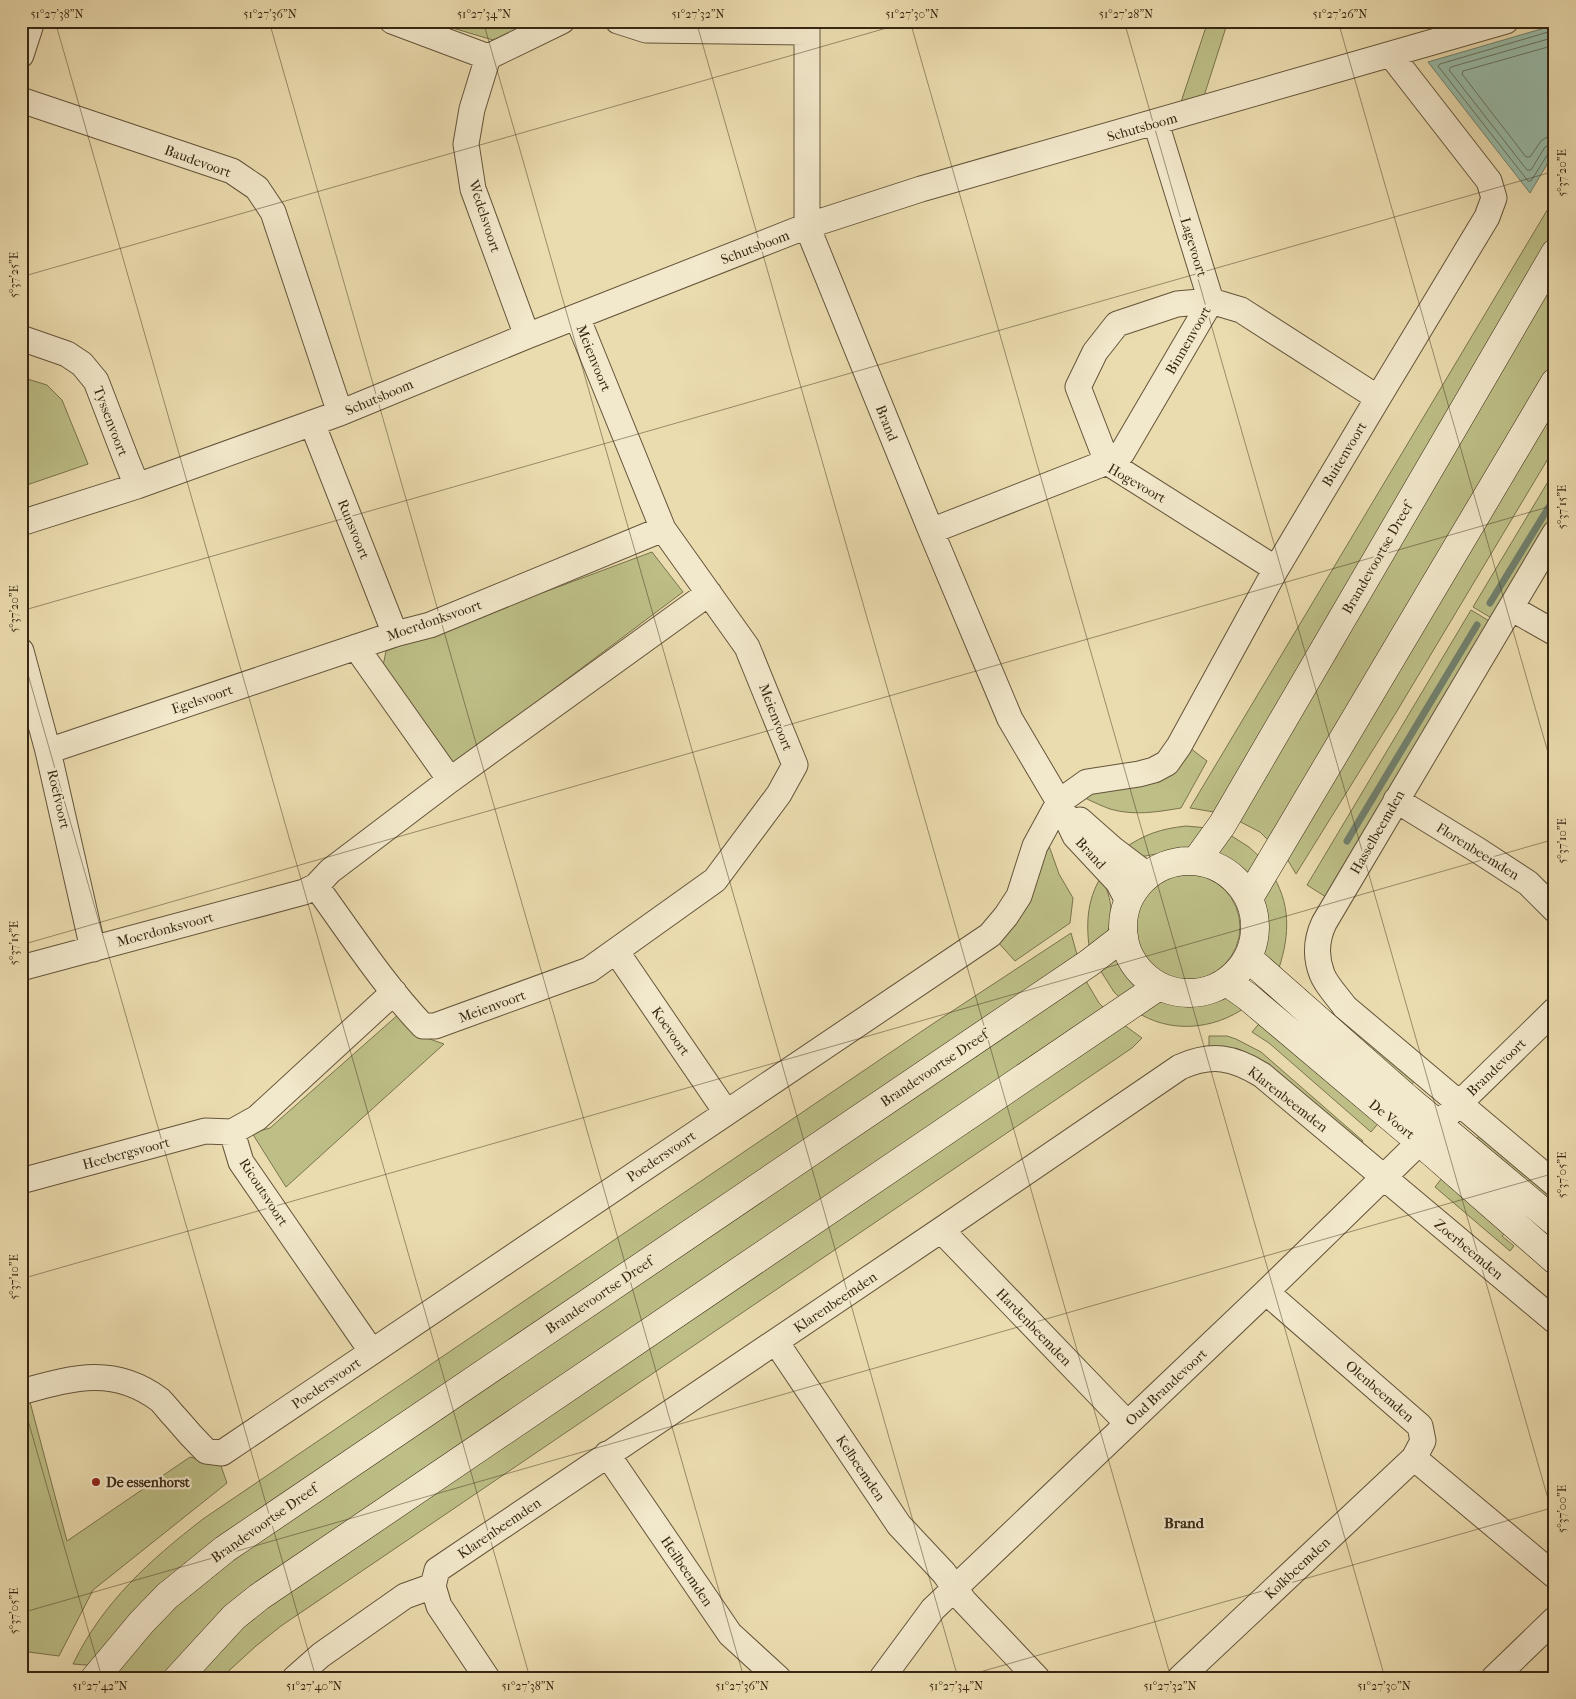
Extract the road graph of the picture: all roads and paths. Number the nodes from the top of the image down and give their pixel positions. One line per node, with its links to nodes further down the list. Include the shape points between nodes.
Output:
1 (32, 21): 7 (street)
2 (392, 21): 9 (street)
3 (562, 21): 9 (street)
4 (618, 21): 6 (street, via 646,30)
5 (1506, 21): 8 (street, Schutsboom)
6 (807, 27): 12 (street, Brand)
7 (21, 55)
8 (1391, 55): 11 (street, Schutsboom); 19 (street, Buitenvoort, via 1489,181 1494,198 1488,217)
9 (488, 57): 16 (street, Wedelsvoort, via 472,109 466,144 474,189)
10 (21, 100): 20 (street, Baudevoort, via 232,172 257,188 273,212)
11 (1156, 123): 12 (street, Schutsboom, via 921,189); 14 (street, Lagevoort)
12 (807, 226): 15 (street, Schutsboom); 26 (street, Brand)
13 (1555, 253): 39 (main road, Brandevoortse Dreef, via 1222,825)
14 (1211, 301): 19 (street, via 1241,310); 22 (street, Binnenvoort, via 1122,453); 22 (street, Binnenvoort, via 1177,304 1117,324 1095,352 1078,387)
15 (577, 317): 16 (street, Schutsboom); 25 (street, Meienvoort)
16 (527, 336): 20 (street, Schutsboom)
17 (21, 338): 23 (street, Tyssenvoort, via 67,354 82,364 96,382)
18 (1555, 382): 42 (main road)
19 (1378, 398): 28 (street, Buitenvoort)
20 (340, 414): 21 (street, Schutsboom)
21 (312, 423): 23 (street, Schutsboom); 32 (street, Runsvoort)
22 (1107, 462): 26 (street, Hogevoort); 28 (street, Hogevoort)
23 (138, 486): 24 (street, Schutsboom)
24 (21, 523)
25 (663, 529): 29 (street, Meienvoort); 32 (street, Moerdonksvoort, via 430,625)
26 (931, 531): 38 (street, Brand, via 1010,719)
27 (1555, 533): 30 (street, Hasselbeemden)
28 (1276, 569): 38 (street, Buitenvoort, via 1167,763 1139,774 1087,782)
29 (709, 593): 36 (street, Moerdonksvoort); 47 (street, Meienvoort, via 747,647 794,765 779,794 715,880)
30 (1511, 608): 31 (street); 37 (street, Hasselbeemden)
31 (1555, 633)
32 (395, 634): 33 (street, Moerdonksvoort)
33 (356, 647): 35 (street, Egelsvoort); 36 (street)
34 (21, 651): 35 (street, Roefvoort)
35 (48, 750): 46 (street, Roefvoort)
36 (450, 780): 41 (street, Moerdonksvoort, via 330,871)
37 (1396, 800): 44 (street, Florenbeemden, via 1528,883); 54 (street, Hasselbeemden, via 1318,937 1322,974 1345,1007)
38 (1059, 802): 40 (street, Brand); 43 (street, Brand, via 1075,836 1118,882); 55 (street, Poedersvoort, via 1035,846 1019,896 990,935)
39 (1196, 861): 40 (main road, via 1162,866); 42 (main road, via 1218,867 1236,880)
40 (1147, 876): 43 (main road)
41 (316, 886): 46 (street, Moerdonksvoort, via 304,892); 52 (street)
42 (1249, 898): 48 (main road, via 1255,918)
43 (1128, 901): 45 (main road, via 1123,918)
44 (1555, 910)
45 (1124, 936): 51 (main road, via 1130,956 1142,973); 76 (main road, Brandevoortse Dreef, via 1089,963 225,1549 167,1596)
46 (93, 948): 49 (street, Moerdonksvoort)
47 (616, 951): 52 (street, Meienvoort, via 589,970 436,1026 423,1026); 55 (street, Koevoort)
48 (1248, 958): 50 (main road); 57 (main road, De Voort)
49 (21, 968)
50 (1227, 982): 51 (main road, via 1205,991 1182,993); 57 (main road, De Voort)
51 (1159, 986): 77 (main road, via 259,1597 234,1618)
52 (394, 992): 56 (street, via 257,1118)
53 (1555, 1010): 54 (street, Brandevoort)
54 (1458, 1103): 57 (street, Oud Brandevoort); 60 (street, Hasselbeemden)
55 (726, 1112): 67 (street, Poedersvoort)
56 (232, 1132): 59 (street, Heebergsvoort, via 205,1131); 67 (street, Ricoutsvoort, via 241,1162)
57 (1429, 1133): 58 (street, Oud Brandevoort); 61 (main road, De Voort); 63 (main road, De Voort)
58 (1384, 1177): 62 (street, Klarenbeemden, via 1262,1075 1230,1060 1201,1059 1180,1067); 64 (street, Oud Brandevoort); 65 (street, Zoerbeemden)
59 (21, 1182)
60 (1555, 1184)
61 (1555, 1222)
62 (941, 1230): 66 (street, Klarenbeemden); 69 (street, Hardenbeemden)
63 (1555, 1260)
64 (1266, 1292): 69 (street, Oud Brandevoort); 71 (street, Olenbeemden, via 1420,1426 1424,1441)
65 (1555, 1321)
66 (776, 1342): 70 (street, Klarenbeemden); 74 (street, Kelbeemden, via 899,1525)
67 (372, 1352): 68 (street, Poedersvoort, via 222,1453 206,1451 161,1401 121,1381 90,1377)
68 (21, 1392)
69 (1127, 1423): 74 (street, Oud Brandevoort)
70 (608, 1454): 73 (street, Klarenbeemden, via 437,1570); 80 (street, Heilbeemden, via 730,1634)
71 (1414, 1458): 72 (street); 83 (street, Kolkbeemden)
72 (1555, 1576)
73 (433, 1586): 78 (street, via 406,1596 320,1655); 79 (street, via 439,1606)
74 (955, 1587): 81 (street, Oud Brandevoort, via 933,1609); 82 (street, Kelbeemden, via 964,1601)
75 (1555, 1620): 84 (street)
76 (95, 1678)
77 (178, 1678)
78 (295, 1678)
79 (487, 1678)
80 (778, 1678)
81 (882, 1678)
82 (1037, 1678)
83 (1180, 1678)
84 (1494, 1678)

